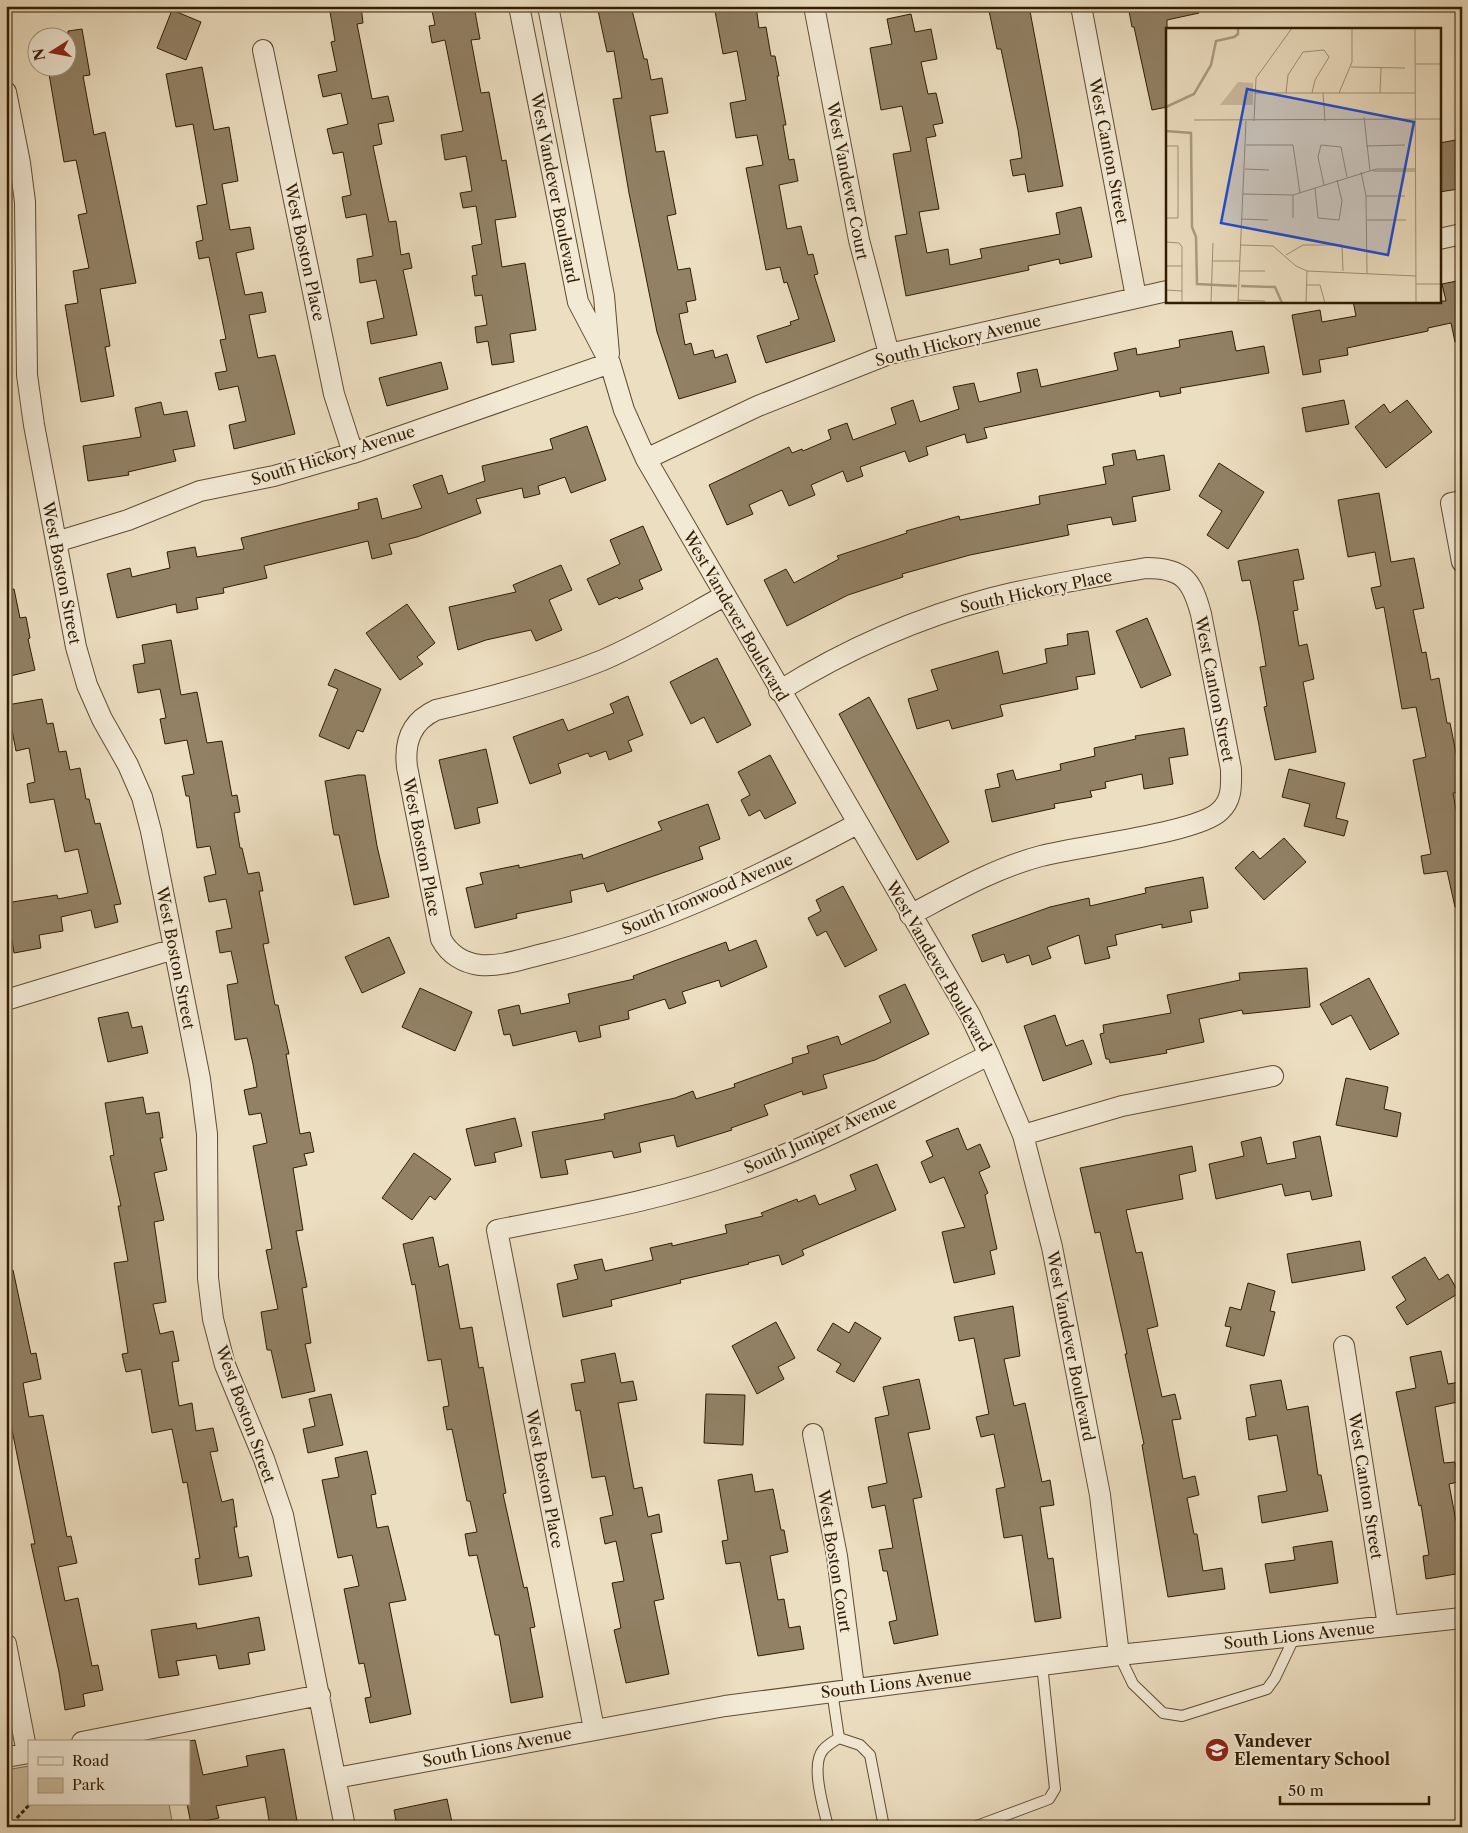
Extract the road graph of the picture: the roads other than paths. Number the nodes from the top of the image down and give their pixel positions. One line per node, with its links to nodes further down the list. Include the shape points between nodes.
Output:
1 (519, 6): 12 (street, West Vandever Boulevard, via 578,302)
2 (548, 6): 12 (street, West Vandever Boulevard, via 604,296)
3 (814, 6): 11 (street, West Vandever Court, via 858,240)
4 (1081, 6): 10 (street, West Canton Street)
5 (263, 50): 13 (street, West Boston Place, via 334,394)
6 (6, 92): 16 (street, West Boston Street, via 25,202 27,375)
7 (1462, 234): 8 (street)
8 (1440, 239)
9 (1166, 291): 10 (street, South Hickory Avenue)
10 (1136, 297): 11 (street, South Hickory Avenue)
11 (889, 354): 14 (street, South Hickory Avenue, via 758,406)
12 (610, 363): 13 (street, South Hickory Avenue); 14 (street, West Vandever Boulevard, via 624,410)
13 (353, 453): 16 (street, South Hickory Avenue, via 274,476 200,491 128,520)
14 (646, 459): 19 (street, West Vandever Boulevard)
15 (1456, 502): 17 (street)
16 (56, 542): 23 (street, West Boston Street, via 76,647 87,685 128,765 152,831)
17 (1462, 562)
18 (1188, 580): 20 (street, South Hickory Place, via 1169,570 1146,568 994,598 942,612 850,651); 22 (street, West Canton Street, via 1201,614 1231,769 1232,789 1220,812 1189,826 1040,856 1002,870)
19 (724, 596): 20 (street, West Vandever Boulevard); 24 (street, West Boston Place, via 603,660 507,693 436,710 416,724 408,737 406,767 438,927 447,950)
20 (779, 691): 21 (street, West Vandever Boulevard)
21 (857, 824): 22 (street, West Vandever Boulevard); 24 (street, South Ironwood Avenue, via 732,887 622,932 496,966)
22 (910, 915): 26 (street, West Vandever Boulevard, via 970,1015)
23 (174, 949): 25 (street); 40 (street, West Boston Street, via 200,1079 207,1134 208,1278 213,1319 225,1365 283,1514)
24 (464, 960)
25 (6, 1000)
26 (989, 1055): 28 (street, West Vandever Boulevard); 29 (street, South Juniper Avenue, via 794,1151 736,1173 615,1207)
27 (1273, 1076): 28 (street, via 1122,1106)
28 (1023, 1135): 36 (street, West Vandever Boulevard, via 1052,1247 1100,1495)
29 (497, 1230): 41 (street, West Boston Place)
30 (1344, 1346): 33 (street, West Canton Street)
31 (813, 1434): 38 (street, West Boston Court, via 837,1556)
32 (1462, 1618): 33 (street, South Lions Avenue)
33 (1388, 1626): 34 (street, South Lions Avenue)
34 (1295, 1636): 36 (street, South Lions Avenue); 36 (lane, via 1267,1689 1182,1716 1163,1713 1133,1684)
35 (6, 1644): 44 (street)
36 (1119, 1655): 37 (street, South Lions Avenue)
37 (1042, 1664): 38 (street, South Lions Avenue); 50 (lane, via 1055,1789 1049,1798)
38 (854, 1687): 39 (street, South Lions Avenue)
39 (832, 1691): 41 (street, South Lions Avenue); 42 (lane)
40 (320, 1695): 43 (street); 46 (street, West Boston Street)
41 (594, 1729): 46 (street, South Lions Avenue)
42 (839, 1738): 48 (lane, via 823,1750 818,1761); 49 (lane, via 860,1746 870,1755)
43 (92, 1740)
44 (28, 1753): 45 (street)
45 (6, 1757)
46 (336, 1778): 47 (street, West Boston Street)
47 (345, 1827)
48 (828, 1827)
49 (884, 1827)
50 (974, 1827)

